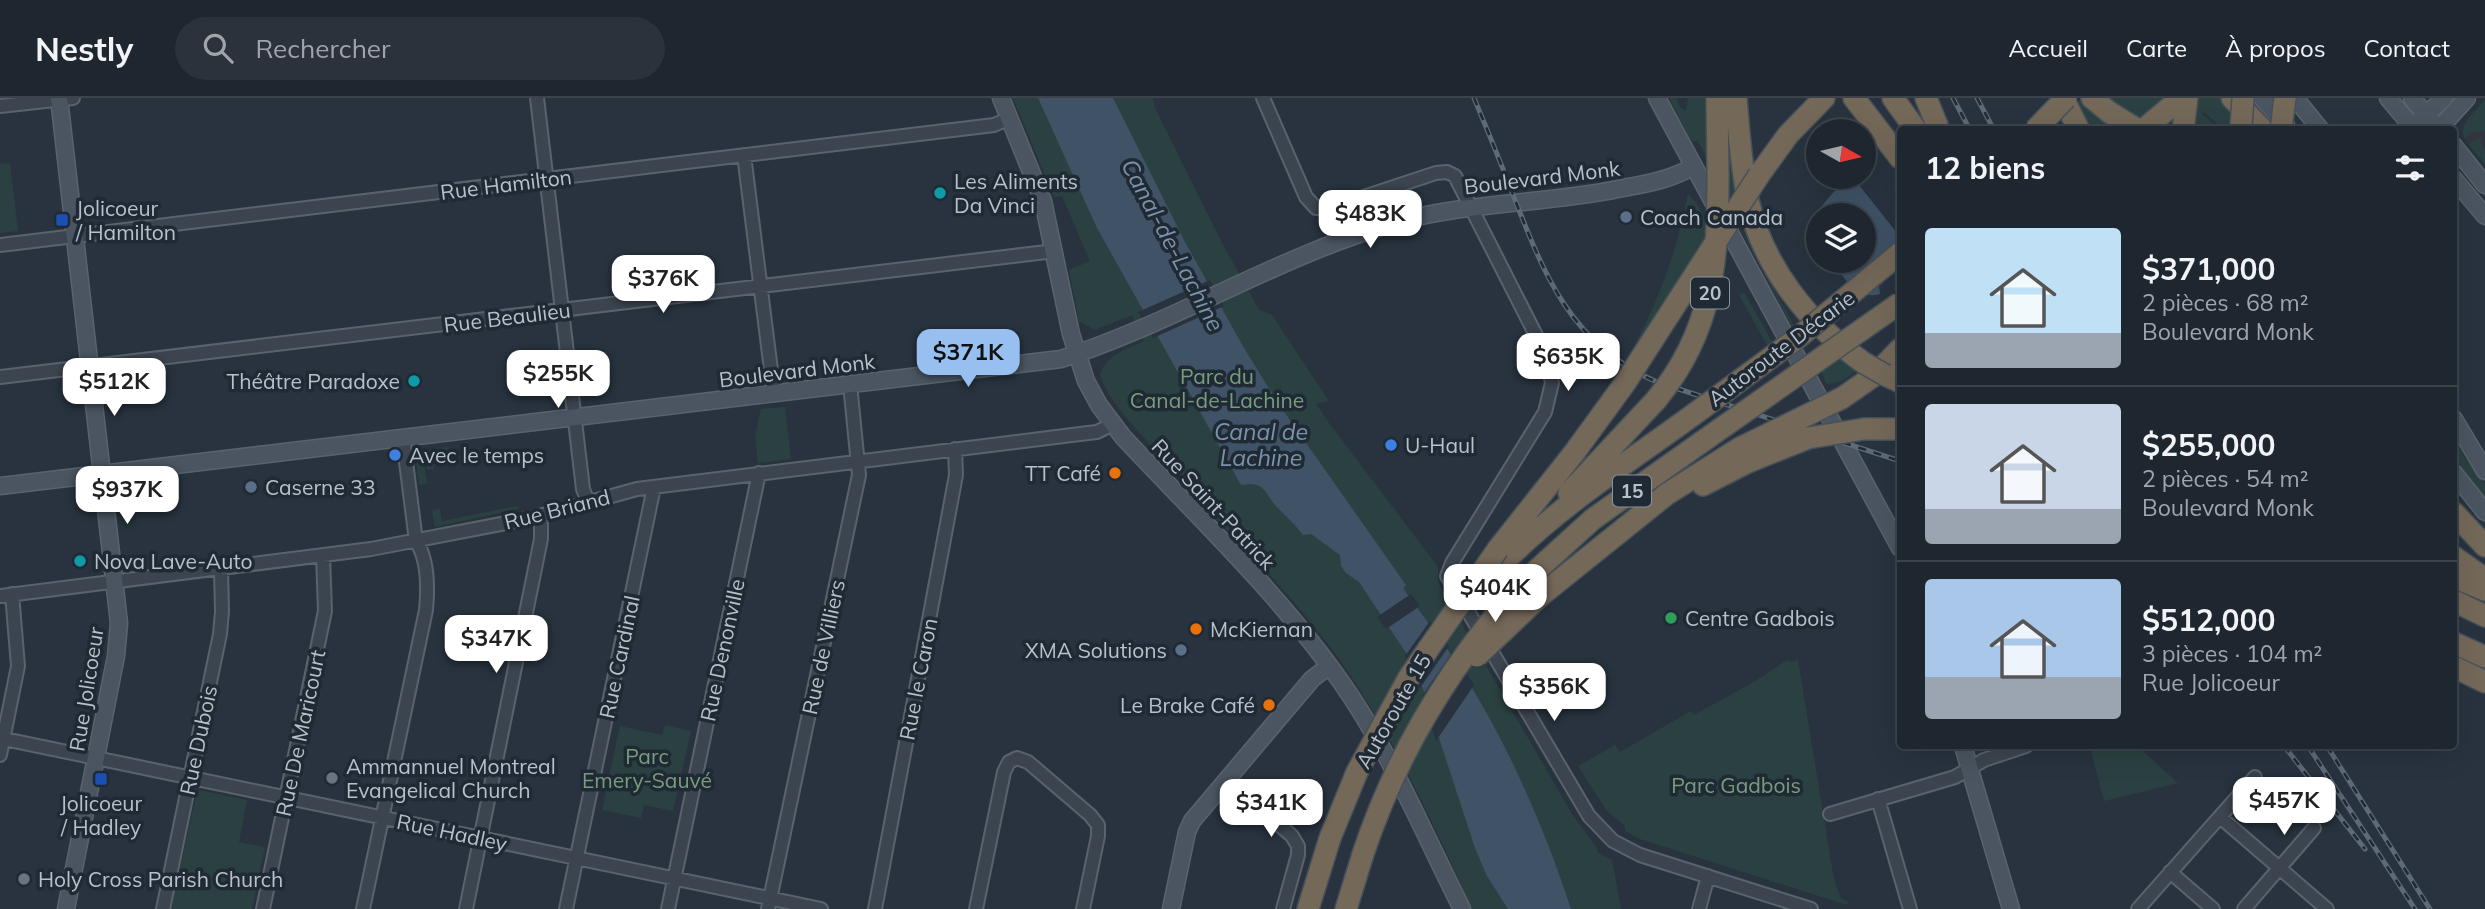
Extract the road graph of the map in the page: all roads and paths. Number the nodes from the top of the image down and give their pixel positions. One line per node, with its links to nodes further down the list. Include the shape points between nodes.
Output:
1 (537, 98): 48 (street)
2 (1001, 98): 27 (street, Rue Saint-Patrick)
3 (1263, 98): 51 (street, via 1306,197 1316,208 1330,208 1441,172 1455,176)
4 (1657, 98): 47 (street)
5 (1717, 98): 85 (highway, 20, bridge, via 1718,243 1708,299 1689,350 1656,400)
6 (1736, 98): 64 (highway, bridge, via 1747,193 1780,276 1830,336)
7 (1824, 98): 90 (highway, bridge, via 1788,135 1759,175 1625,383)
8 (1854, 98): 45 (highway)
9 (1892, 98): 29 (highway)
10 (1926, 98): 28 (highway)
11 (2065, 98): 30 (highway, bridge); 31 (highway)
12 (2092, 98): 32 (highway)
13 (2181, 98): 33 (highway)
14 (2187, 98): 34 (highway)
15 (2232, 98): 36 (highway)
16 (2243, 98): 35 (highway, bridge)
17 (2262, 98): 38 (street)
18 (2285, 98): 37 (highway, bridge)
19 (2295, 98): 39 (street)
20 (2388, 98): 40 (street)
21 (2412, 98): 26 (street)
22 (2444, 98): 26 (street)
23 (2467, 98): 43 (street)
24 (63, 99): 25 (street); 53 (street, Rue Jolicoeur)
25 (0, 106)
26 (2427, 116): 41 (street); 42 (street)
27 (1010, 118): 46 (street, Rue Hamilton, via 994,125); 55 (street, Rue Saint-Patrick, via 1043,201)
28 (1937, 125)
29 (1913, 126)
30 (2039, 126)
31 (2077, 126)
32 (2131, 126)
33 (2148, 126)
34 (2184, 126)
35 (2241, 126)
36 (2259, 126)
37 (2282, 126)
38 (2286, 126)
39 (2318, 126)
40 (2412, 126)
41 (2416, 126)
42 (2436, 126)
43 (2442, 126)
44 (2457, 150): 50 (street)
45 (1897, 154)
46 (744, 155): 48 (street, Rue Hamilton); 57 (street)
47 (1694, 166): 51 (street, Boulevard Monk, via 1665,179 1598,193); 88 (street)
48 (547, 179): 53 (street, Rue Hamilton); 59 (street)
49 (2457, 182): 52 (street)
50 (2485, 185)
51 (1471, 207): 61 (street, Boulevard Monk, via 1386,225 1313,252); 127 (street, via 1546,355 1552,383 1543,416 1451,565 1448,579 1594,823 1627,849)
52 (2485, 216)
53 (74, 236): 54 (street, Rue Hamilton); 62 (street, Rue Jolicoeur)
54 (0, 245)
55 (1055, 251): 57 (street, Rue Beaulieu); 61 (street, Rue Saint-Patrick)
56 (1897, 256): 85 (highway, Autoroute Décarie / 15, bridge, via 1800,337)
57 (760, 287): 59 (street, Rue Beaulieu); 66 (street)
58 (1897, 305): 98 (highway, Autoroute Décarie / 15, bridge, via 1593,519)
59 (562, 310): 62 (street, Rue Beaulieu); 67 (street)
60 (1897, 352): 73 (highway, bridge, via 1842,398)
61 (1077, 354): 65 (street, Boulevard Monk); 68 (street, Rue Saint-Patrick, via 1093,395)
62 (90, 367): 63 (street, Rue Beaulieu); 77 (street, Rue Jolicoeur)
63 (0, 377)
64 (1893, 379)
65 (850, 384): 66 (street, Boulevard Monk); 74 (street, Rue de Villiers)
66 (774, 394): 67 (street, Boulevard Monk)
67 (575, 417): 71 (street, Boulevard Monk); 81 (street)
68 (1113, 424): 72 (street, Rue Briand, via 1097,432); 105 (street, Rue Saint-Patrick)
69 (2457, 424): 75 (street)
70 (1897, 429): 73 (highway, bridge, via 1864,429)
71 (404, 438): 77 (street, Boulevard Monk); 87 (street)
72 (955, 449): 74 (street, Rue Briand); 139 (street, Rue le Caron, via 956,475)
73 (1744, 455): 98 (highway, via 1667,494 1616,535)
74 (858, 461): 76 (street, Rue Briand); 130 (street, Rue de Villiers, via 859,475)
75 (2485, 471)
76 (759, 473): 80 (street, Rue Briand); 128 (street, Rue Denonville)
77 (102, 474): 79 (street, Boulevard Monk); 97 (street, Rue Jolicoeur)
78 (2457, 477): 82 (street)
79 (0, 486)
80 (654, 487): 81 (street, Rue Briand); 124 (street, Rue Cardinal)
81 (588, 502): 83 (street, Rue Briand)
82 (2485, 512)
83 (541, 516): 87 (street, Rue Briand); 123 (street, via 541,539)
84 (2457, 516): 89 (highway)
85 (1531, 536): 90 (highway, 15)
86 (2457, 538): 92 (highway)
87 (416, 541): 91 (street, Rue Briand); 121 (street, via 422,551 426,610)
88 (1897, 542)
89 (2485, 546)
90 (1503, 554): 144 (highway, Autoroute 15, bridge, via 1429,648 1384,720 1330,838)
91 (323, 556): 94 (street, Rue Briand); 117 (street, Rue De Maricourt, via 325,611)
92 (2485, 556)
93 (2457, 559): 96 (highway)
94 (220, 569): 97 (street, Rue Briand); 114 (street, Rue Dubois, via 222,622)
95 (2457, 577): 99 (highway)
96 (2485, 579)
97 (115, 582): 100 (street, Rue Briand); 112 (street, Rue Jolicoeur, via 118,645)
98 (1533, 588): 145 (highway, Autoroute 15, bridge, via 1428,713 1379,810)
99 (2485, 590)
100 (6, 595): 108 (street, via 18,666)
101 (2457, 602): 102 (highway)
102 (2485, 616)
103 (2457, 642): 104 (highway)
104 (2480, 654)
105 (1329, 666): 116 (street, via 1312,679); 146 (street, Rue Saint-Patrick, via 1386,757)
106 (2457, 668): 107 (highway)
107 (2485, 682)
108 (2, 738): 111 (street); 112 (street, Rue Hadley)
109 (1964, 749): 113 (street)
110 (2017, 749): 113 (street)
111 (0, 755)
112 (96, 757): 114 (street, Rue Hadley); 131 (street, Rue Jolicoeur)
113 (1970, 769): 118 (street); 150 (street)
114 (190, 777): 117 (street, Rue Hadley); 132 (street, Rue Dubois)
115 (2255, 777): 120 (street)
116 (1228, 780): 142 (street, via 1189,826); 143 (street, via 1297,842 1298,855)
117 (286, 797): 121 (street, Rue Hadley); 133 (street, Rue De Maricourt)
118 (1878, 800): 119 (street); 149 (street)
119 (1830, 814)
120 (2220, 817): 125 (street); 126 (street)
121 (382, 818): 123 (street, Rue Hadley); 134 (street)
122 (2314, 828): 125 (street)
123 (480, 838): 124 (street, Rue Hadley); 135 (street)
124 (577, 858): 128 (street, Rue Hadley); 136 (street, Rue Cardinal)
125 (2280, 868): 153 (street); 154 (street)
126 (2170, 872): 151 (street); 152 (street)
127 (1708, 876): 129 (street); 147 (street)
128 (674, 878): 130 (street, Rue Hadley); 137 (street, Rue Denonville)
129 (1772, 903): 148 (street)
130 (769, 904): 138 (street, Rue Hadley)
131 (66, 909)
132 (163, 909)
133 (263, 909)
134 (363, 909)
135 (466, 909)
136 (566, 909)
137 (668, 909)
138 (821, 909)
139 (875, 909)
140 (976, 909): 141 (street, via 1004,772 1017,758 1098,825)
141 (1083, 909)
142 (1171, 909)
143 (1283, 909)
144 (1308, 909)
145 (1346, 909)
146 (1462, 909)
147 (1699, 909)
148 (1811, 909)
149 (1910, 909)
150 (2011, 909)
151 (2138, 909)
152 (2213, 909)
153 (2244, 909)
154 (2327, 909)

